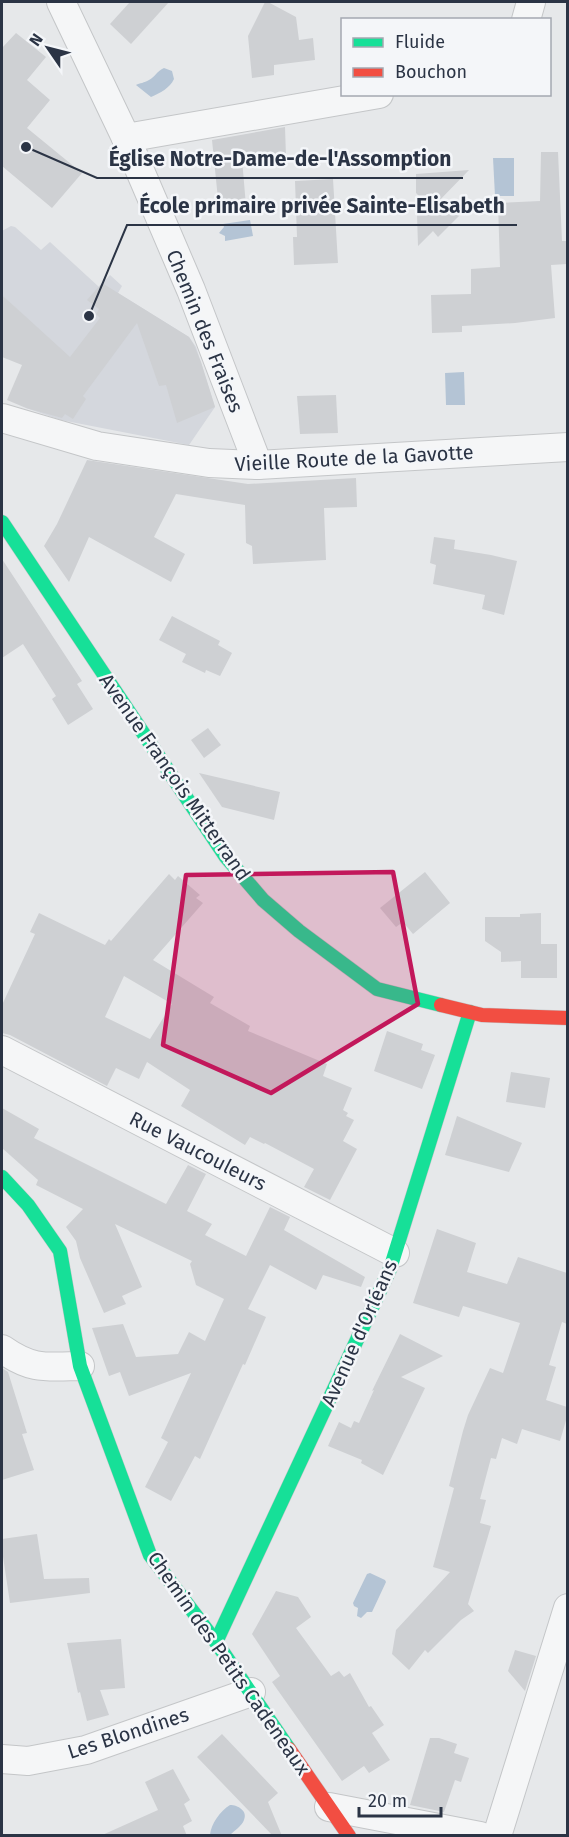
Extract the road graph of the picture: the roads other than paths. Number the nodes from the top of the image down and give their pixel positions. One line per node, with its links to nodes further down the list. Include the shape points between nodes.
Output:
1 (61, 2): 5 (street, Chemin des Fraises)
2 (531, 2): 3 (street)
3 (527, 18)
4 (368, 96): 5 (street)
5 (126, 138): 8 (street, Chemin des Fraises, via 191,290)
6 (2, 418): 8 (street, Vieille Route de la Gavotte, via 97,446 209,463)
7 (567, 447): 8 (street, Vieille Route de la Gavotte)
8 (258, 465)
9 (2, 522): 10 (street, Avenue François Mitterrand, via 226,857 263,900 376,988)
10 (470, 1012): 11 (street, Avenue François Mitterrand); 14 (street, Avenue d'Orléans)
11 (567, 1018)
12 (2, 1050): 14 (street, Rue Vaucouleurs)
13 (2, 1177): 16 (street, Chemin des Petits Cadeneaux, via 28,1205 60,1251)
14 (395, 1253): 18 (street, Avenue d'Orléans)
15 (2, 1349): 16 (street, via 38,1367)
16 (80, 1366): 18 (street, Chemin des Petits Cadeneaux, via 150,1555)
17 (567, 1608): 24 (street)
18 (216, 1642): 19 (street, Chemin des Petits Cadeneaux)
19 (251, 1692): 20 (street, Les Blondines, via 86,1750 28,1761); 21 (street, Chemin des Petits Cadeneaux)
20 (2, 1760)
21 (329, 1807): 22 (street, Chemin des Petits Cadeneaux); 23 (street)
22 (349, 1836)
23 (480, 1836)
24 (497, 1836)

